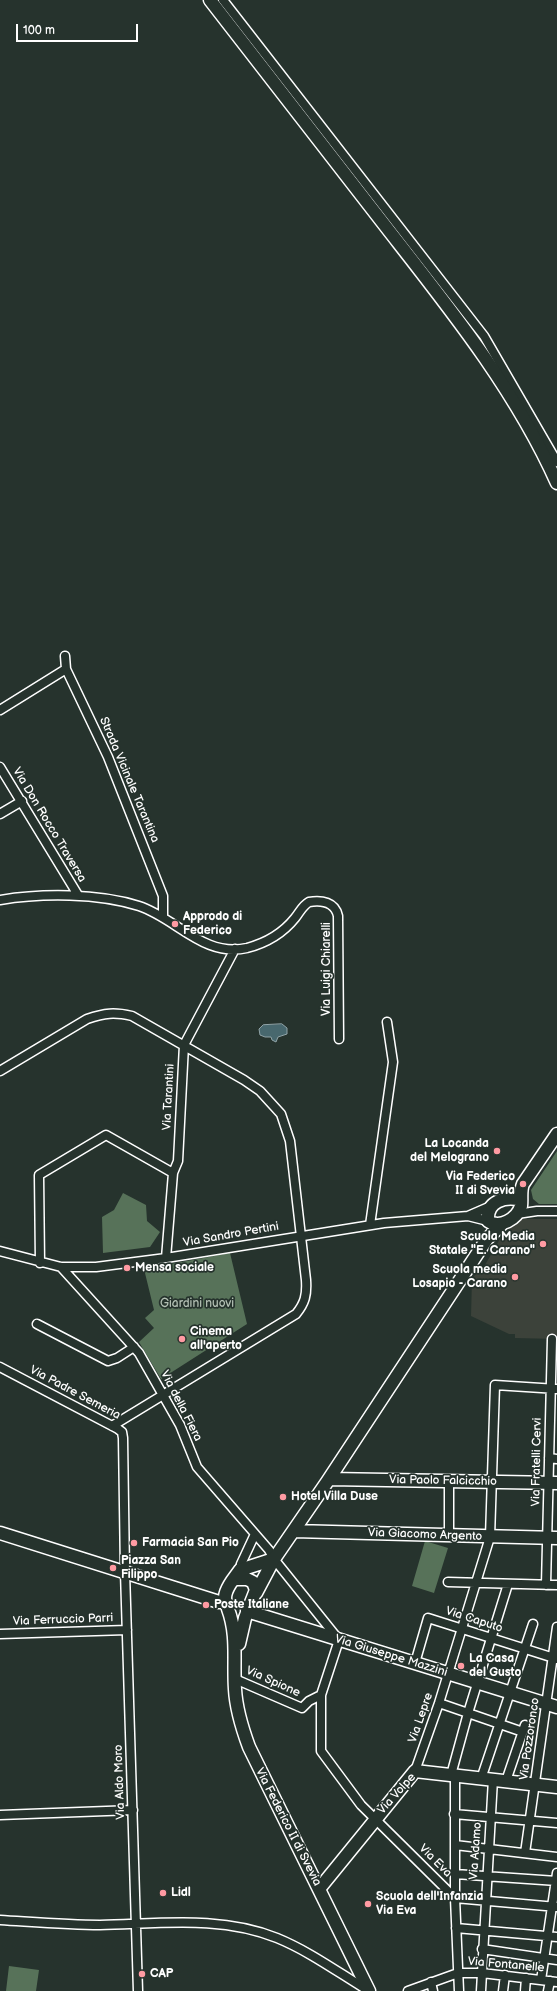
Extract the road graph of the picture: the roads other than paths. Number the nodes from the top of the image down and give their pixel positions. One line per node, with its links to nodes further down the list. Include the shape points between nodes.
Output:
1 (210, 0): 4 (main road, via 449,308 515,406)
2 (223, 0): 3 (street, via 484,336)
3 (557, 462)
4 (557, 483)
5 (64, 656): 6 (street, Strada Vicinale Tarantina)
6 (66, 670): 7 (street); 13 (street, Strada Vicinale Tarantina, via 108,757 163,896)
7 (0, 710)
8 (0, 766): 9 (street, Via Don Rocco Traversa)
9 (22, 800): 10 (street); 11 (street, Via Don Rocco Traversa)
10 (0, 814)
11 (78, 895): 12 (street, Via Luigi Chiarelli); 13 (street, Via Luigi Chiarelli, via 140,906)
12 (0, 900)
13 (162, 916): 14 (street, Via Luigi Chiarelli, via 202,943 224,950)
14 (235, 950): 16 (street, Via Luigi Chiarelli, via 272,939 309,902 320,901 333,905 338,916); 17 (street, Via Tarantini)
15 (386, 1022): 30 (street, via 393,1062)
16 (339, 1039)
17 (184, 1045): 18 (street, via 132,1016 116,1012 101,1014 87,1019); 20 (street, Via Tarantini, via 178,1161); 31 (street, via 226,1068 260,1091 281,1114 290,1141)
18 (0, 1072)
19 (557, 1134): 21 (main road)
20 (173, 1173): 33 (street, Via Tarantini); 34 (street, via 106,1135 39,1175)
21 (522, 1188): 22 (main road); 23 (main road)
22 (503, 1199): 23 (main road); 24 (main road)
23 (522, 1200): 25 (street); 27 (main road)
24 (491, 1206): 28 (street); 29 (main road, via 487,1214)
25 (537, 1211): 26 (street); 27 (street)
26 (557, 1211)
27 (517, 1214): 29 (main road)
28 (468, 1216): 29 (street); 30 (street, Via Sandro Pertini)
29 (494, 1222): 45 (main road, via 488,1239)
30 (370, 1225): 31 (street, Via Sandro Pertini)
31 (300, 1236): 33 (street, Via Sandro Pertini); 41 (street, via 306,1294 303,1306 296,1314)
32 (0, 1251): 34 (street, Via Sandro Pertini)
33 (166, 1258): 35 (street, Via Sandro Pertini, via 110,1266)
34 (40, 1263): 35 (street, Via Sandro Pertini)
35 (61, 1267): 38 (street, Via della Fiera)
36 (37, 1324): 38 (street, via 108,1361)
37 (552, 1339): 40 (street, Via Fratelli Cervi)
38 (134, 1347): 41 (street, Via della Fiera)
39 (0, 1367): 42 (street, Via Padre Semeria)
40 (554, 1389): 43 (street, Via Fratelli Cervi); 47 (street, Via Lepre, via 495,1385)
41 (163, 1393): 42 (street); 51 (street, Via della Fiera, via 180,1425 197,1467)
42 (112, 1426): 57 (street, Via Padre Semeria, via 122,1432 123,1438)
43 (553, 1429): 44 (street, Via Fratelli Cervi)
44 (553, 1459): 48 (street, Via Fratelli Cervi)
45 (330, 1479): 46 (main road, Via Paolo Falcicchio); 49 (main road)
46 (450, 1481): 47 (main road, Via Paolo Falcicchio); 52 (street)
47 (492, 1482): 48 (main road, Via Paolo Falcicchio); 53 (street, Via Lepre)
48 (553, 1483): 54 (street, Via Fratelli Cervi)
49 (294, 1532): 52 (main road, Via Giacomo Argento); 55 (main road)
50 (0, 1533): 57 (main road)
51 (255, 1534): 55 (street, Via della Fiera); 56 (street)
52 (449, 1536): 53 (main road, Via Giacomo Argento)
53 (490, 1537): 54 (main road, Via Giacomo Argento); 60 (street, Via Lepre)
54 (552, 1538): 62 (street, Via Fratelli Cervi)
55 (274, 1559): 56 (main road); 64 (main road); 73 (street, Via della Fiera)
56 (240, 1570): 58 (main road)
57 (125, 1572): 65 (main road); 70 (street, Via Aldo Moro)
58 (232, 1581): 64 (main road, via 240,1578 250,1581 255,1585); 65 (main road, via 225,1594)
59 (448, 1582): 60 (street)
60 (475, 1582): 61 (street); 69 (street, Via Lepre)
61 (508, 1584): 62 (street); 72 (street)
62 (546, 1585): 63 (street)
63 (557, 1585)
64 (256, 1593): 66 (main road)
65 (226, 1605): 66 (main road, via 240,1613); 75 (main road, Via Federico II di Svevia, via 234,1628)
66 (247, 1611): 73 (main road, Via Giuseppe Mazzini); 75 (main road, Via Federico II di Svevia)
67 (533, 1624): 74 (street, Via Adamo)
68 (557, 1627): 76 (street, Via Pozzoronco)
69 (462, 1629): 72 (street, Via Caputo); 77 (street, Via Caputo, via 428,1618); 78 (street, Via Lepre)
70 (127, 1630): 71 (street, Via Ferruccio Parri); 93 (street, Via Aldo Moro)
71 (0, 1634)
72 (491, 1638): 74 (street, Via Caputo); 80 (street)
73 (338, 1640): 77 (main road, Via Giuseppe Mazzini); 82 (street, Via Eva)
74 (525, 1649): 76 (street, Via Caputo); 81 (street, Via Adamo)
75 (235, 1656): 79 (main road, Via Federico II di Svevia)
76 (555, 1658): 84 (street, Via Pozzoronco)
77 (415, 1663): 78 (main road, Via Giuseppe Mazzini)
78 (448, 1673): 80 (main road, Via Giuseppe Mazzini); 83 (street, Via Lepre)
79 (234, 1678): 82 (street, Via Spione, via 302,1708); 107 (main road, Via Federico II di Svevia, via 239,1714 249,1747)
80 (479, 1683): 81 (main road, Via Giuseppe Mazzini); 85 (street)
81 (511, 1693): 84 (main road, Via Giuseppe Mazzini); 86 (street, Via Adamo)
82 (320, 1695): 97 (street, Via Eva, via 321,1751 361,1805)
83 (439, 1703): 85 (street); 87 (street, Via Lepre)
84 (552, 1705): 91 (street, Via Pozzoronco)
85 (468, 1713): 86 (street); 88 (street)
86 (499, 1724): 89 (street, Via Adamo); 90 (street, via 524,1728)
87 (416, 1771): 88 (main road, Via Volpe); 97 (main road, Via Volpe)
88 (453, 1775): 89 (main road, Via Volpe); 94 (street)
89 (487, 1779): 90 (main road, Via Volpe); 96 (street, Via Adamo)
90 (506, 1781): 91 (main road, Via Volpe)
91 (536, 1784): 92 (main road, Via Volpe); 98 (street, Via Pozzoronco)
92 (557, 1787)
93 (133, 1810): 95 (street); 112 (street, Via Aldo Moro)
94 (454, 1814): 96 (street); 100 (street)
95 (0, 1815)
96 (490, 1817): 98 (street); 101 (street, Via Adamo)
97 (376, 1818): 107 (main road, Via Volpe); 108 (street, Via Eva)
98 (530, 1820): 99 (street); 102 (street, Via Pozzoronco)
99 (557, 1823)
100 (454, 1845): 101 (street); 104 (street)
101 (488, 1849): 102 (street); 105 (street, Via Adamo)
102 (525, 1853): 103 (street)
103 (557, 1857)
104 (455, 1874): 105 (street); 108 (street)
105 (486, 1876): 106 (street); 109 (street, Via Adamo)
106 (557, 1878): 110 (street)
107 (319, 1889): 126 (main road, Via Federico II di Svevia)
108 (455, 1898): 109 (street); 113 (street)
109 (485, 1901): 110 (street); 114 (street, Via Adamo)
110 (555, 1907): 115 (street)
111 (0, 1920): 112 (street, via 92,1925)
112 (136, 1924): 125 (street, Via Aldo Moro); 126 (street, via 222,1925 267,1935 301,1950)
113 (456, 1928): 114 (street); 119 (street)
114 (483, 1930): 115 (street); 116 (street, Via Adamo)
115 (553, 1937): 117 (street)
116 (482, 1948): 117 (street); 120 (street, Via Adamo)
117 (545, 1959): 118 (street); 123 (street)
118 (557, 1960)
119 (458, 1973): 120 (street, Via Fontanelle); 124 (street, Via Fontanelle); 129 (street)
120 (482, 1973): 121 (street, Via Fontanelle); 130 (street, Via Adamo)
121 (505, 1975): 122 (street, Via Fontanelle); 131 (street)
122 (526, 1978): 123 (street, Via Fontanelle); 132 (street)
123 (549, 1981): 133 (street)
124 (431, 1982): 127 (street, Via Fontanelle); 128 (street)
125 (138, 1991)
126 (369, 1991)
127 (408, 1991)
128 (433, 1991)
129 (459, 1991)
130 (481, 1991)
131 (503, 1991)
132 (525, 1991)
133 (548, 1991)

